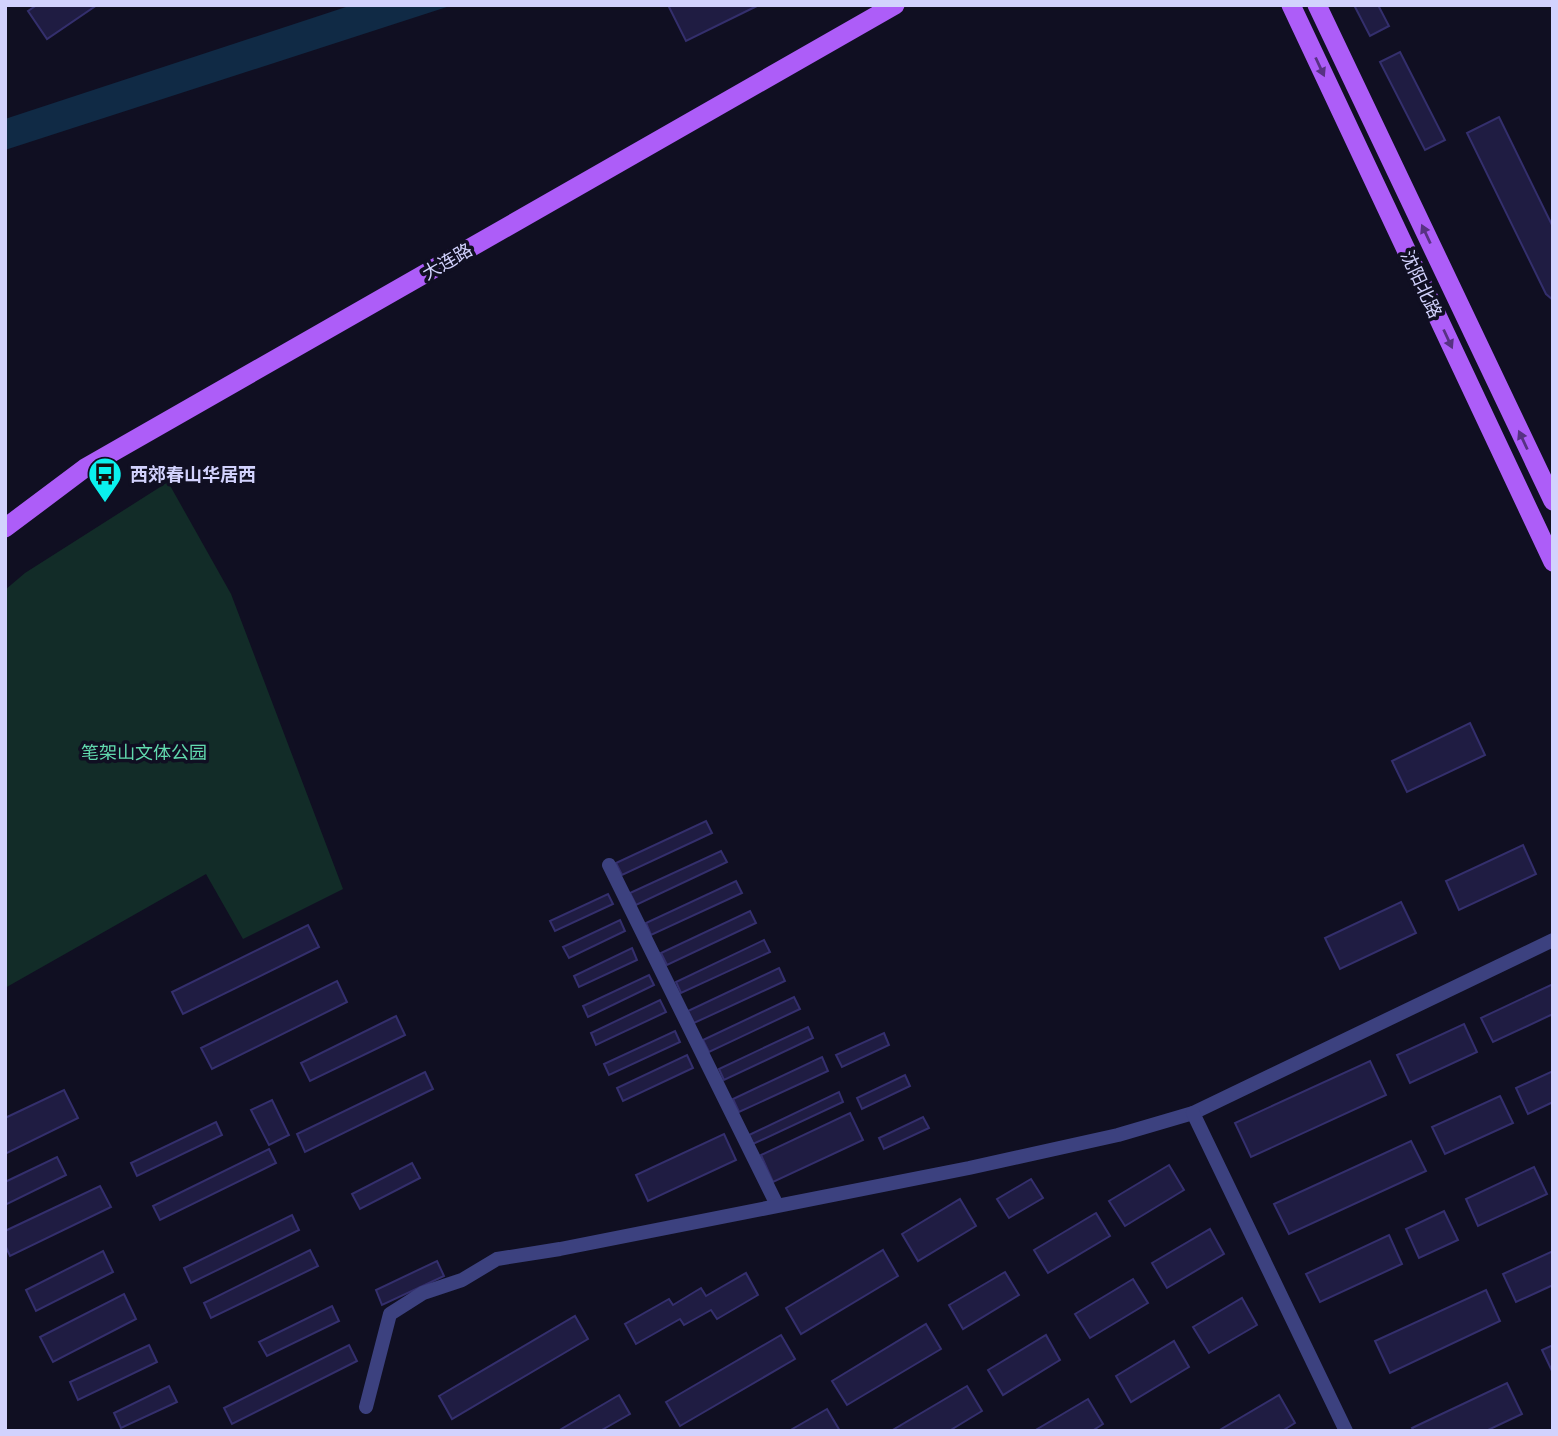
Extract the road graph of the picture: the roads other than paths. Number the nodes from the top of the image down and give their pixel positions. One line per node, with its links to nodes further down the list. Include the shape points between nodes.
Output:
1 (895, 5): 5 (main road, 大连路, via 85,468)
2 (1291, 5): 6 (main road, 沈阳北路, one-way to 6)
3 (1317, 5): 4 (main road, 沈阳北路, one-way to 3)
4 (1553, 501)
5 (5, 528)
6 (1553, 562)
7 (609, 865): 10 (street)
8 (1553, 940): 9 (street)
9 (1194, 1113): 10 (street, via 1118,1136); 12 (street)
10 (777, 1205): 11 (street, via 497,1259 463,1280 423,1293 390,1314)
11 (366, 1407)
12 (1346, 1431)

